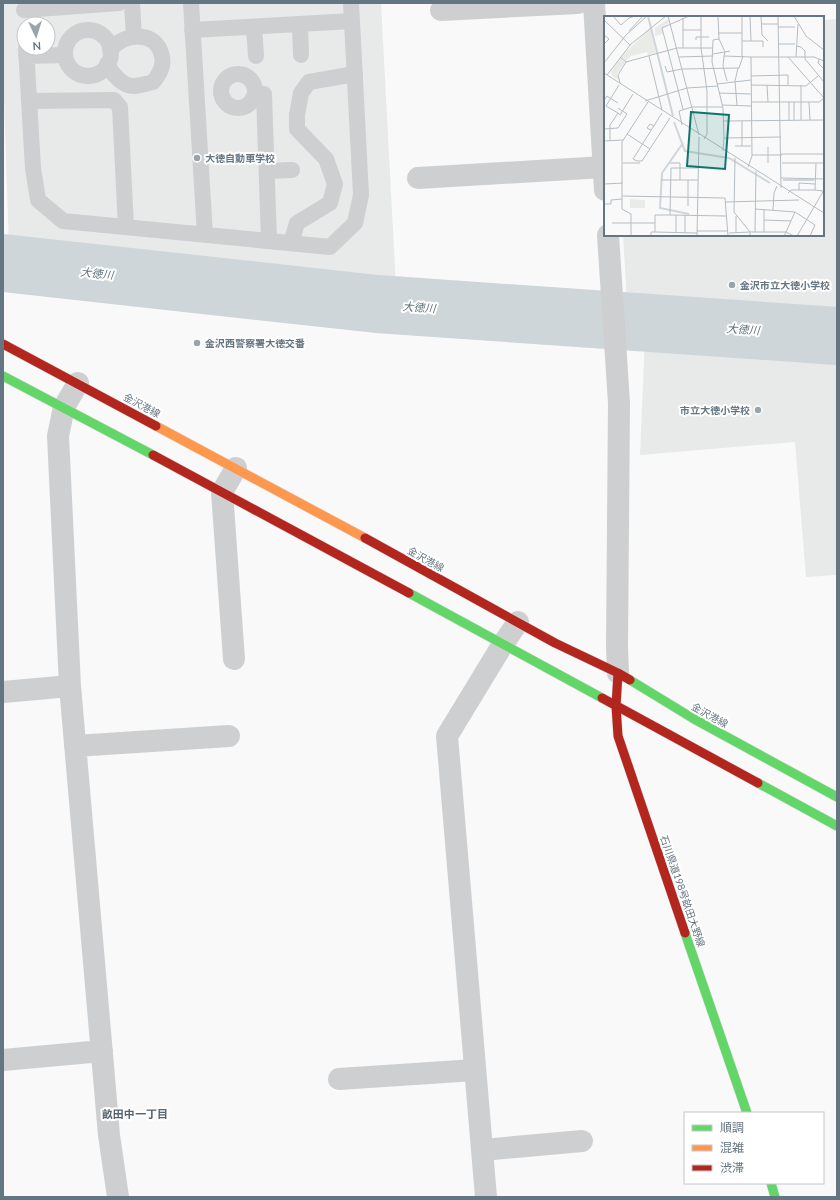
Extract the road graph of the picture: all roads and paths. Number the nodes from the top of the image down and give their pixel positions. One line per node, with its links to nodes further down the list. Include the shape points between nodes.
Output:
1 (119, 3): 8 (lane)
2 (132, 3): 13 (lane)
3 (191, 3): 12 (lane)
4 (351, 3): 9 (lane)
5 (578, 3): 7 (street)
6 (594, 3): 25 (street)
7 (441, 10)
8 (24, 12)
9 (352, 21): 10 (lane); 20 (lane)
10 (300, 24): 11 (lane); 16 (lane)
11 (254, 26): 12 (lane); 18 (lane)
12 (192, 30): 30 (lane)
13 (134, 36): 19 (lane, via 117,43); 21 (lane, via 144,37 153,42 163,54 163,68 154,81)
14 (56, 54): 15 (lane)
15 (65, 55): 19 (lane, via 74,71 88,75 102,70); 19 (lane, via 66,44 70,38 83,30 91,30 104,37 108,43)
16 (301, 55)
17 (26, 56): 23 (lane)
18 (256, 56)
19 (109, 57): 21 (lane, via 111,72)
20 (355, 74): 33 (lane, via 361,195 355,223 330,247); 33 (lane, via 309,82 301,93 297,129 326,159 335,184 330,203 297,223)
21 (131, 86): 24 (lane, via 129,97)
22 (255, 95): 27 (lane, via 264,94)
23 (29, 101): 24 (lane, via 114,100); 29 (lane, via 32,168 38,200 63,222)
24 (120, 107): 29 (lane)
25 (604, 167): 28 (street)
26 (292, 170): 27 (lane)
27 (267, 171): 32 (lane)
28 (418, 178)
29 (126, 227): 30 (lane)
30 (205, 235): 32 (lane)
31 (608, 236): 43 (street, via 619,402)
32 (268, 241): 33 (lane)
33 (291, 243)
34 (3, 344): 36 (main road, 金沢港線)
35 (3, 376): 37 (main road)
36 (78, 383): 37 (street); 38 (main road, 金沢港線)
37 (64, 407): 39 (main road); 44 (street, via 58,436)
38 (236, 468): 39 (street); 40 (main road, 金沢港線)
39 (222, 492): 41 (main road); 42 (street)
40 (518, 622): 41 (street); 43 (main road, 金沢港線)
41 (503, 644): 46 (main road); 53 (street, via 447,736)
42 (234, 659)
43 (618, 673): 46 (main road, 石川県道198号畝田大野線); 49 (main road, 金沢港線, via 694,719)
44 (70, 686): 45 (street); 48 (street)
45 (3, 692)
46 (616, 706): 50 (main road); 55 (main road, 石川県道198号畝田大野線, via 618,736)
47 (229, 736): 48 (street)
48 (75, 746): 51 (street)
49 (837, 797)
50 (837, 826)
51 (102, 1051): 52 (street); 59 (street, via 109,1135)
52 (3, 1060)
53 (475, 1070): 54 (street); 57 (street)
54 (339, 1079)
55 (747, 1112)
56 (582, 1141): 57 (street)
57 (482, 1150): 60 (street)
58 (771, 1184): 61 (main road)
59 (118, 1197)
60 (486, 1197)
61 (776, 1197)

